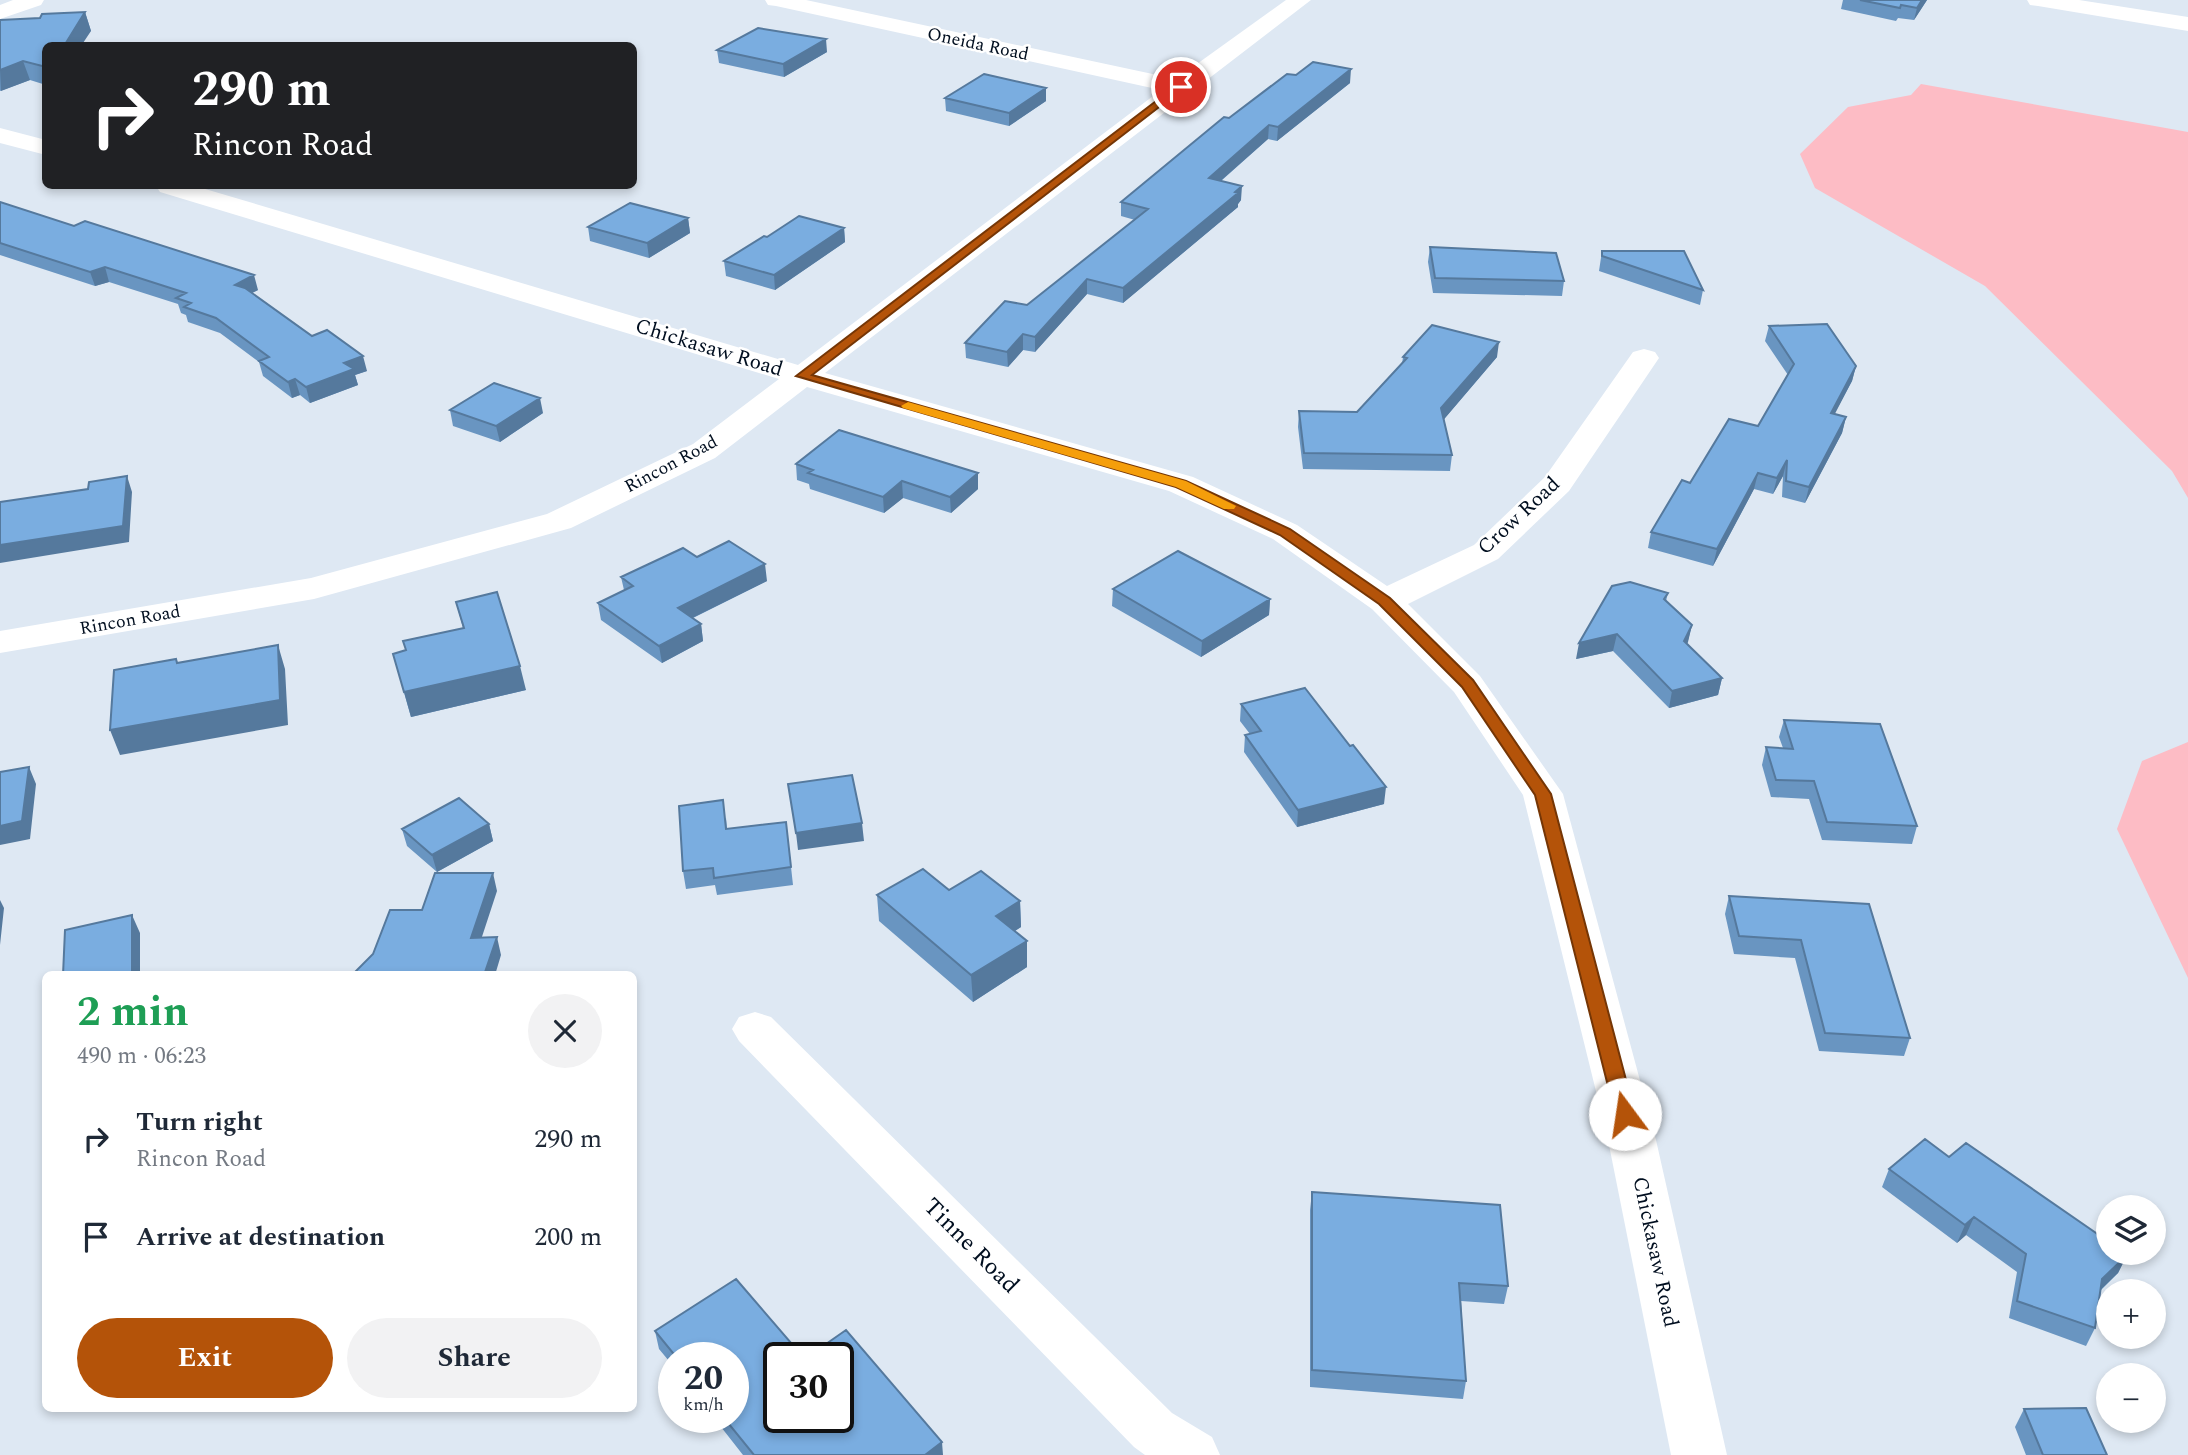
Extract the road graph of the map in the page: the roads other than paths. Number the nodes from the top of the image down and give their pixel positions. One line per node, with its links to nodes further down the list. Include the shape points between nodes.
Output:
1 (33, 0): 5 (street)
2 (776, 0): 7 (street, Oneida Road)
3 (1300, 0): 7 (street, Rincon Road)
4 (2038, 0): 6 (street)
5 (0, 12)
6 (2188, 24)
7 (1181, 87): 12 (street, Rincon Road)
8 (0, 135): 9 (street)
9 (42, 147)
10 (179, 189): 12 (street, Chickasaw Road)
11 (1644, 358): 13 (street, Crow Road, via 1556,484 1486,552)
12 (803, 376): 13 (street, Chickasaw Road, via 1181,484 1285,532); 14 (street, Rincon Road, via 704,451 559,521 314,589)
13 (1385, 601): 17 (street, Chickasaw Road, via 1467,684 1543,794 1632,1140)
14 (0, 642)
15 (755, 1029): 16 (street, Tinne Road, via 1153,1430)
16 (1192, 1455)
17 (1699, 1455)

